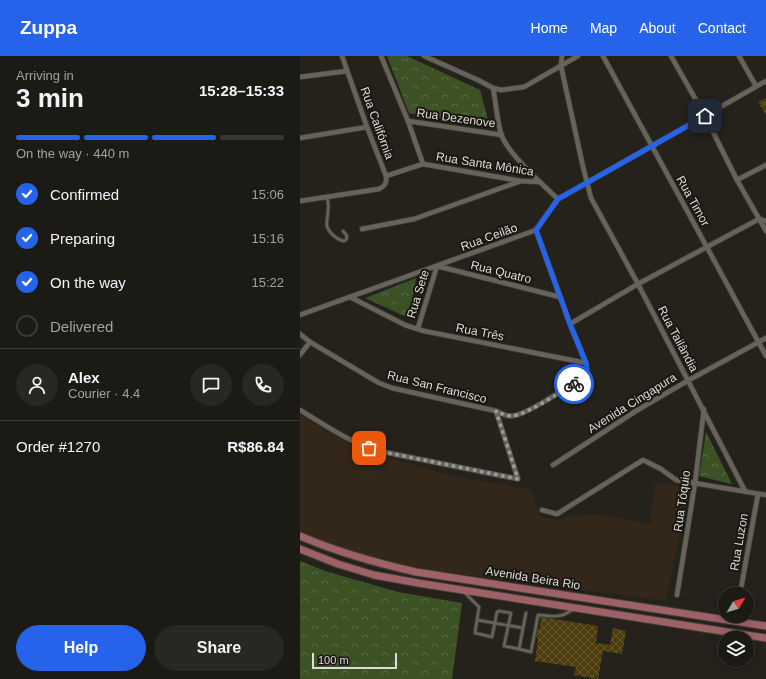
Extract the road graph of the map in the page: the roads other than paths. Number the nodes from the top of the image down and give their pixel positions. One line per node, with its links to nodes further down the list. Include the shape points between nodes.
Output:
1 (342, 56): 10 (street, Rua Califórnia)
2 (381, 56): 16 (street, Rua Santa Mônica)
3 (424, 56): 14 (street)
4 (562, 56): 9 (street)
5 (578, 56): 9 (street)
6 (603, 56): 20 (street, Rua Timor)
7 (671, 56): 15 (street)
8 (739, 56): 13 (street)
9 (561, 66): 14 (street, via 524,87 501,90); 27 (street)
10 (347, 71): 11 (street); 17 (street, Rua Califórnia)
11 (300, 77)
12 (766, 81): 13 (street, Rua Ceilão)
13 (756, 86): 15 (street, Rua Ceilão)
14 (493, 88): 18 (street, Rua Dezenove)
15 (705, 116): 20 (street, Rua Ceilão); 24 (street)
16 (408, 121): 18 (street, Rua Dezenove); 21 (street, Rua Santa Mônica)
17 (367, 127): 19 (street); 23 (street, Rua Califórnia)
18 (502, 135): 26 (street, via 510,151)
19 (300, 138)
20 (652, 146): 27 (street, Rua Ceilão); 37 (street, Rua Timor)
21 (422, 164): 23 (street); 25 (street, Rua Santa Mônica)
22 (766, 165): 24 (street)
23 (386, 176): 28 (street, Rua Califórnia, via 383,187)
24 (737, 180): 31 (street)
25 (521, 181): 26 (street, Rua Santa Mônica); 33 (street, via 414,219)
26 (540, 182): 29 (street, Rua Santa Mônica)
27 (587, 182): 29 (street, Rua Ceilão); 39 (street, Rua Tailândia, via 591,198)
28 (327, 197): 30 (street); 35 (lane, via 327,228 344,241 347,236)
29 (558, 199): 34 (street, Rua Ceilão)
30 (300, 201)
31 (759, 219): 32 (street); 36 (street); 37 (street)
32 (766, 221)
33 (362, 229)
34 (536, 230): 38 (street, Rua Ceilão); 41 (street)
35 (343, 231)
36 (766, 231)
37 (707, 247): 39 (street); 48 (street, Rua Timor)
38 (436, 266): 40 (street, Rua Ceilão); 41 (street, Rua Quatro); 44 (street, Rua Sete)
39 (638, 284): 43 (street); 52 (street, Rua Tailândia)
40 (350, 297): 42 (street, Rua Ceilão); 44 (street, Rua Três)
41 (560, 297): 43 (street)
42 (300, 315)
43 (570, 324): 51 (street)
44 (418, 328): 51 (street, Rua Três)
45 (300, 334): 47 (street, Rua San Francisco)
46 (766, 338): 48 (street, Avenida Cingapura)
47 (310, 342): 49 (street); 55 (street, Rua San Francisco, via 392,388)
48 (759, 342): 50 (street, Rua Timor); 52 (street, Avenida Cingapura)
49 (300, 355)
50 (766, 356)
51 (586, 363): 55 (street, Rua San Francisco, via 587,370 583,377 543,403 519,415 511,416)
52 (689, 380): 53 (street, Rua Tailândia); 56 (street, Avenida Cingapura)
53 (704, 409): 57 (street, Rua Tóquio); 58 (street, Rua Tailândia)
54 (300, 410): 55 (street, via 344,437 369,448 518,479)
55 (496, 411)
56 (553, 465)
57 (695, 483): 58 (street); 61 (street, via 676,480 643,460 557,514); 66 (street, Rua Tóquio)
58 (745, 491): 59 (street)
59 (758, 494): 60 (street); 64 (street, Rua Luzon)
60 (766, 495)
61 (542, 510)
62 (300, 536): 67 (main road, Avenida Beira Rio, via 377,563 408,570)
63 (300, 549): 65 (main road, Avenida Beira Rio, via 374,575)
64 (741, 587)
65 (461, 590): 68 (main road, Avenida Beira Rio); 70 (lane, via 479,607)
66 (678, 595)
67 (582, 597): 68 (main road); 73 (main road, Avenida Beira Rio)
68 (577, 608): 75 (main road, Avenida Beira Rio); 76 (lane, via 561,616 538,615 530,652)
69 (526, 613): 74 (lane)
70 (477, 620): 71 (lane); 71 (lane, via 475,633 492,637)
71 (495, 623): 72 (lane); 72 (lane, via 497,612 511,613)
72 (508, 626): 74 (lane); 76 (lane, via 504,646)
73 (766, 626)
74 (523, 628): 76 (lane)
75 (765, 639)
76 (519, 650)

